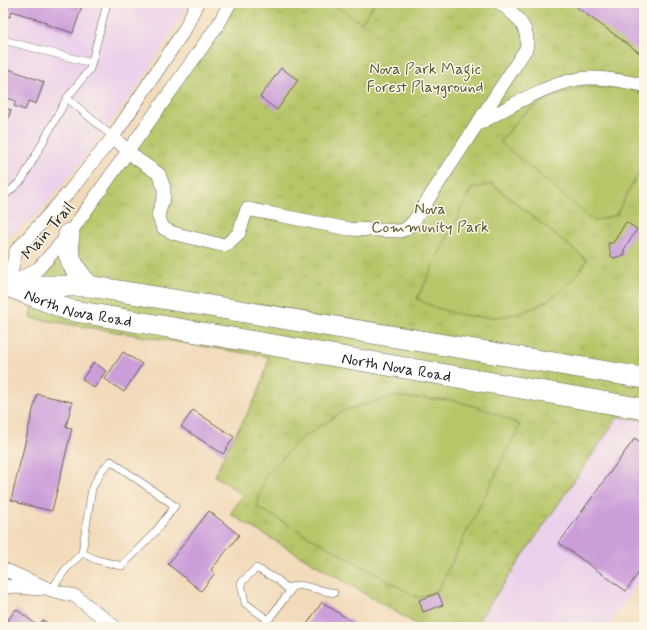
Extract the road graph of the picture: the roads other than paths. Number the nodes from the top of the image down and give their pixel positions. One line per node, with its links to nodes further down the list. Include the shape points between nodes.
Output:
1 (107, 3): 6 (lane)
2 (197, 3): 10 (street, Main Trail, via 185,29)
3 (230, 3): 11 (street, Main Trail, via 218,24)
4 (500, 3): 9 (street, via 522,24 528,40 521,58)
5 (3, 40): 6 (lane)
6 (92, 63): 8 (lane)
7 (644, 85): 9 (street, via 600,78 571,81 517,102)
8 (67, 98): 10 (lane); 12 (lane, via 22,180)
9 (475, 126): 11 (street, via 417,217 406,229 393,232 349,229 247,209 239,233 229,243 222,245 173,233 163,228 158,215 164,193 161,179 155,170)
10 (113, 137): 11 (street); 14 (street, Main Trail, via 69,192 16,251)
11 (128, 150): 13 (street, Main Trail)
12 (3, 197)
13 (69, 234): 14 (street, Main Trail, via 39,268 20,280); 15 (main road, via 67,247 72,263)
14 (5, 285): 15 (main road, North Nova Road); 18 (main road, North Nova Road, via 69,310)
15 (89, 286): 16 (main road, North Nova Road)
16 (644, 378)
17 (644, 389): 18 (main road, via 633,394)
18 (635, 407)
19 (82, 553): 19 (lane, via 97,560 122,566 156,531 174,506 111,461 102,470 92,488); 23 (lane)
20 (3, 569): 23 (street)
21 (3, 586): 23 (street)
22 (287, 588): 24 (lane, via 299,586); 25 (lane, via 290,591); 25 (lane, via 256,568 241,583 245,603)
23 (51, 590): 26 (street, via 75,596)
24 (334, 593)
25 (268, 620): 27 (lane)
26 (115, 627)
27 (263, 627)

